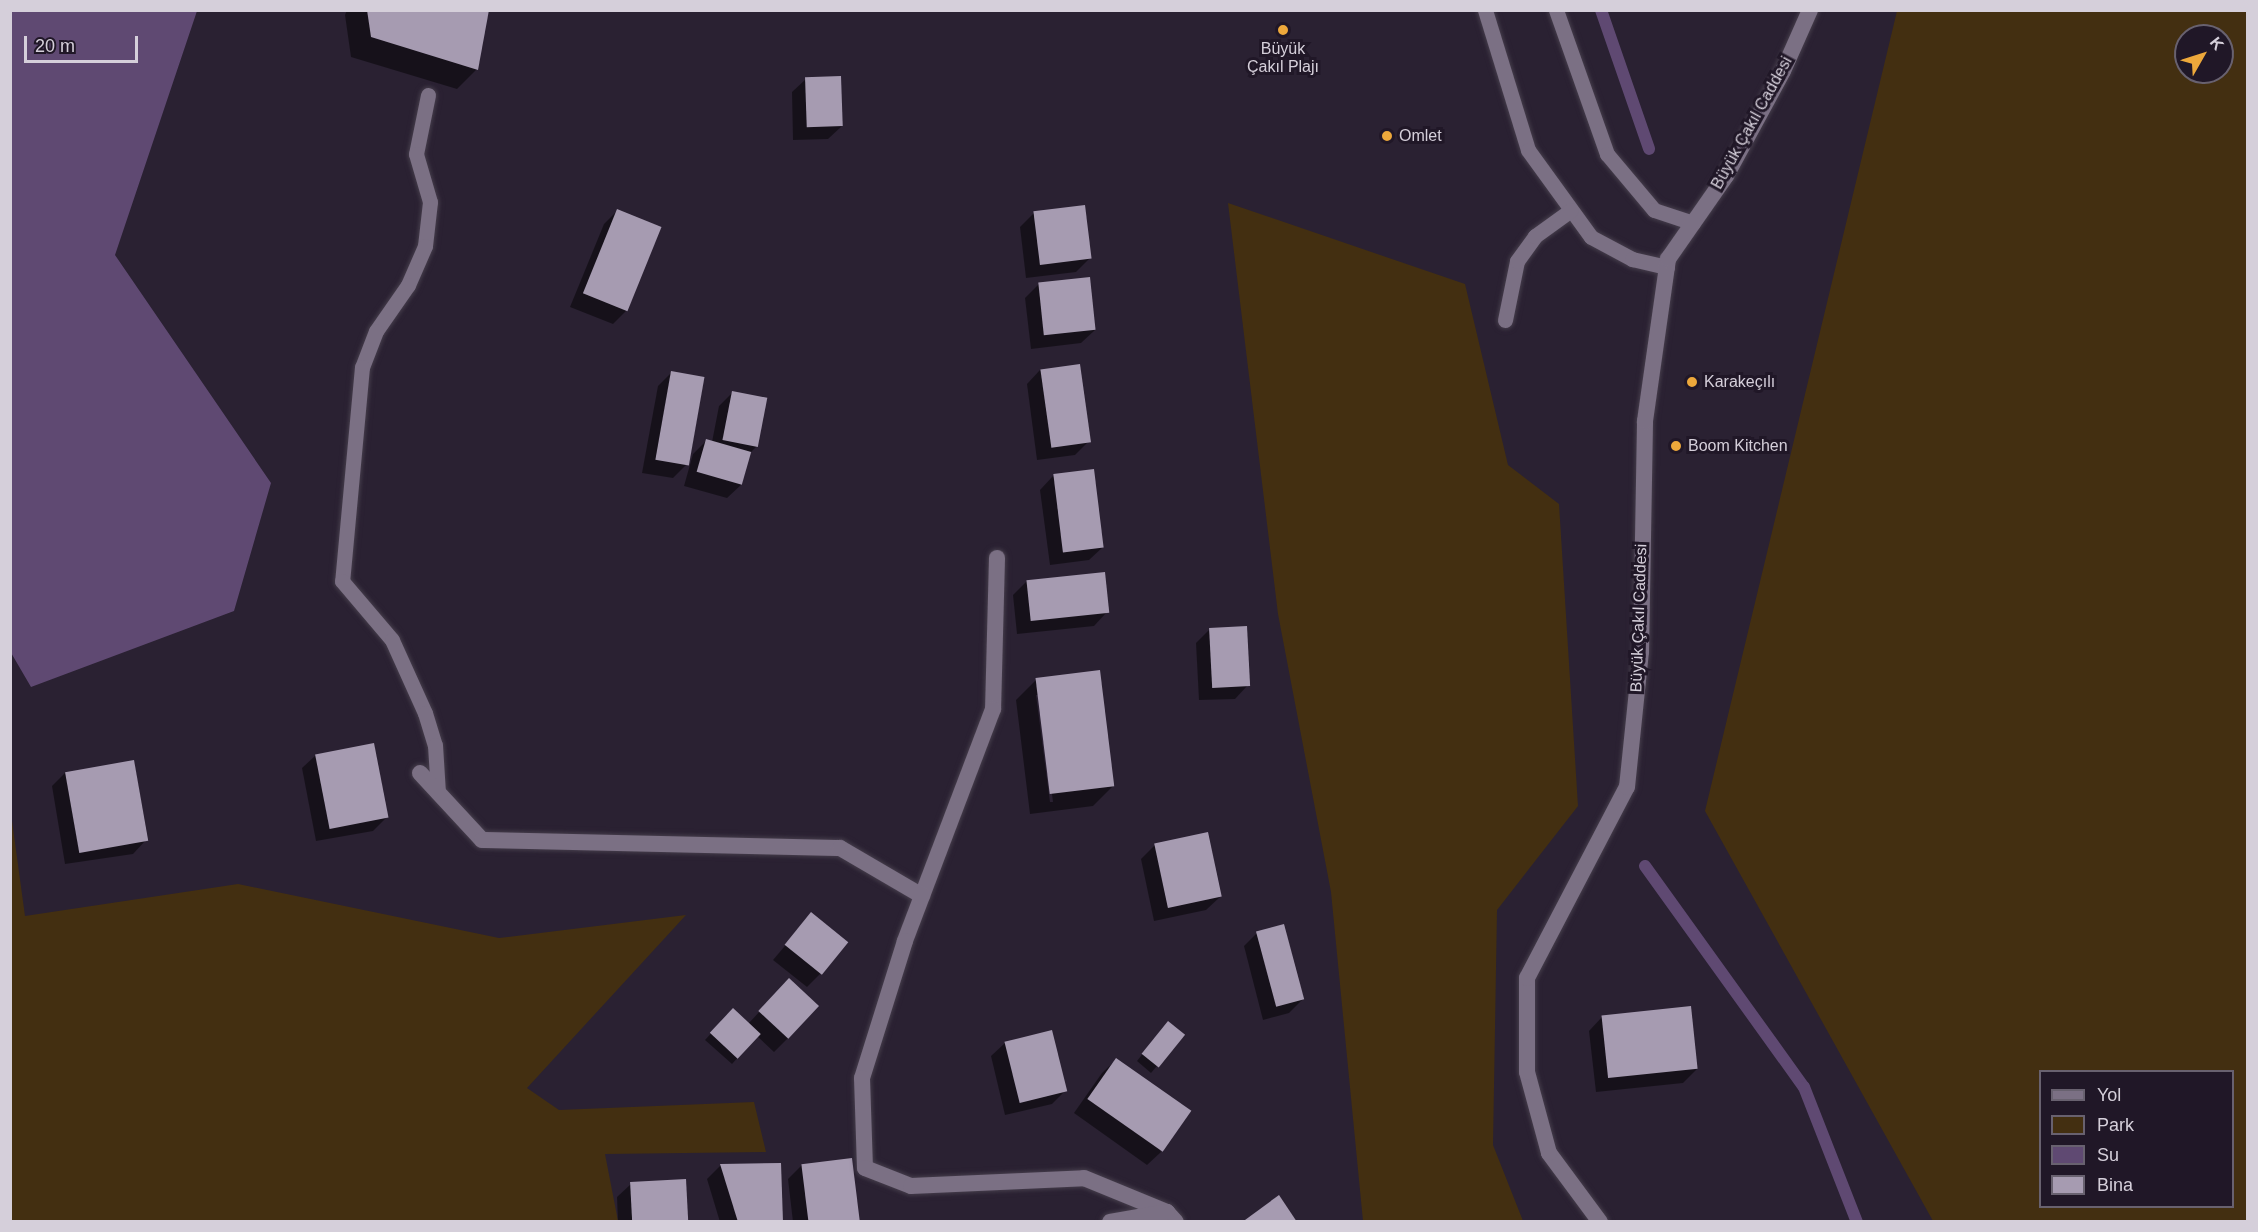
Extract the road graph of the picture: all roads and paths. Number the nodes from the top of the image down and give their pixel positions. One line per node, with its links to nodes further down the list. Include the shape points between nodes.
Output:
1 (1485, 10): 5 (lane, via 1528,150)
2 (1556, 10): 6 (lane, via 1607,154 1654,210)
3 (1810, 10): 6 (street, Büyük Çakıl Caddesi, via 1783,71 1726,176)
4 (428, 95): 11 (lane, via 416,154 430,202 425,246 408,285 376,331 362,367 342,581 392,640 435,745)
5 (1571, 210): 7 (lane, via 1591,237 1632,260); 8 (lane, via 1534,236 1517,261)
6 (1693, 223): 7 (street, Büyük Çakıl Caddesi)
7 (1666, 267): 15 (street, Büyük Çakıl Caddesi, via 1645,421 1641,652 1627,787 1527,978 1527,1072 1549,1153)
8 (1505, 320)
9 (997, 558): 12 (street, via 993,709)
10 (420, 772): 11 (street)
11 (438, 793): 12 (street, via 482,840 840,848)
12 (922, 896): 13 (street, via 862,1078 865,1168 911,1186 1084,1178)
13 (1172, 1217): 14 (street)
14 (1110, 1221)
15 (1600, 1221)

